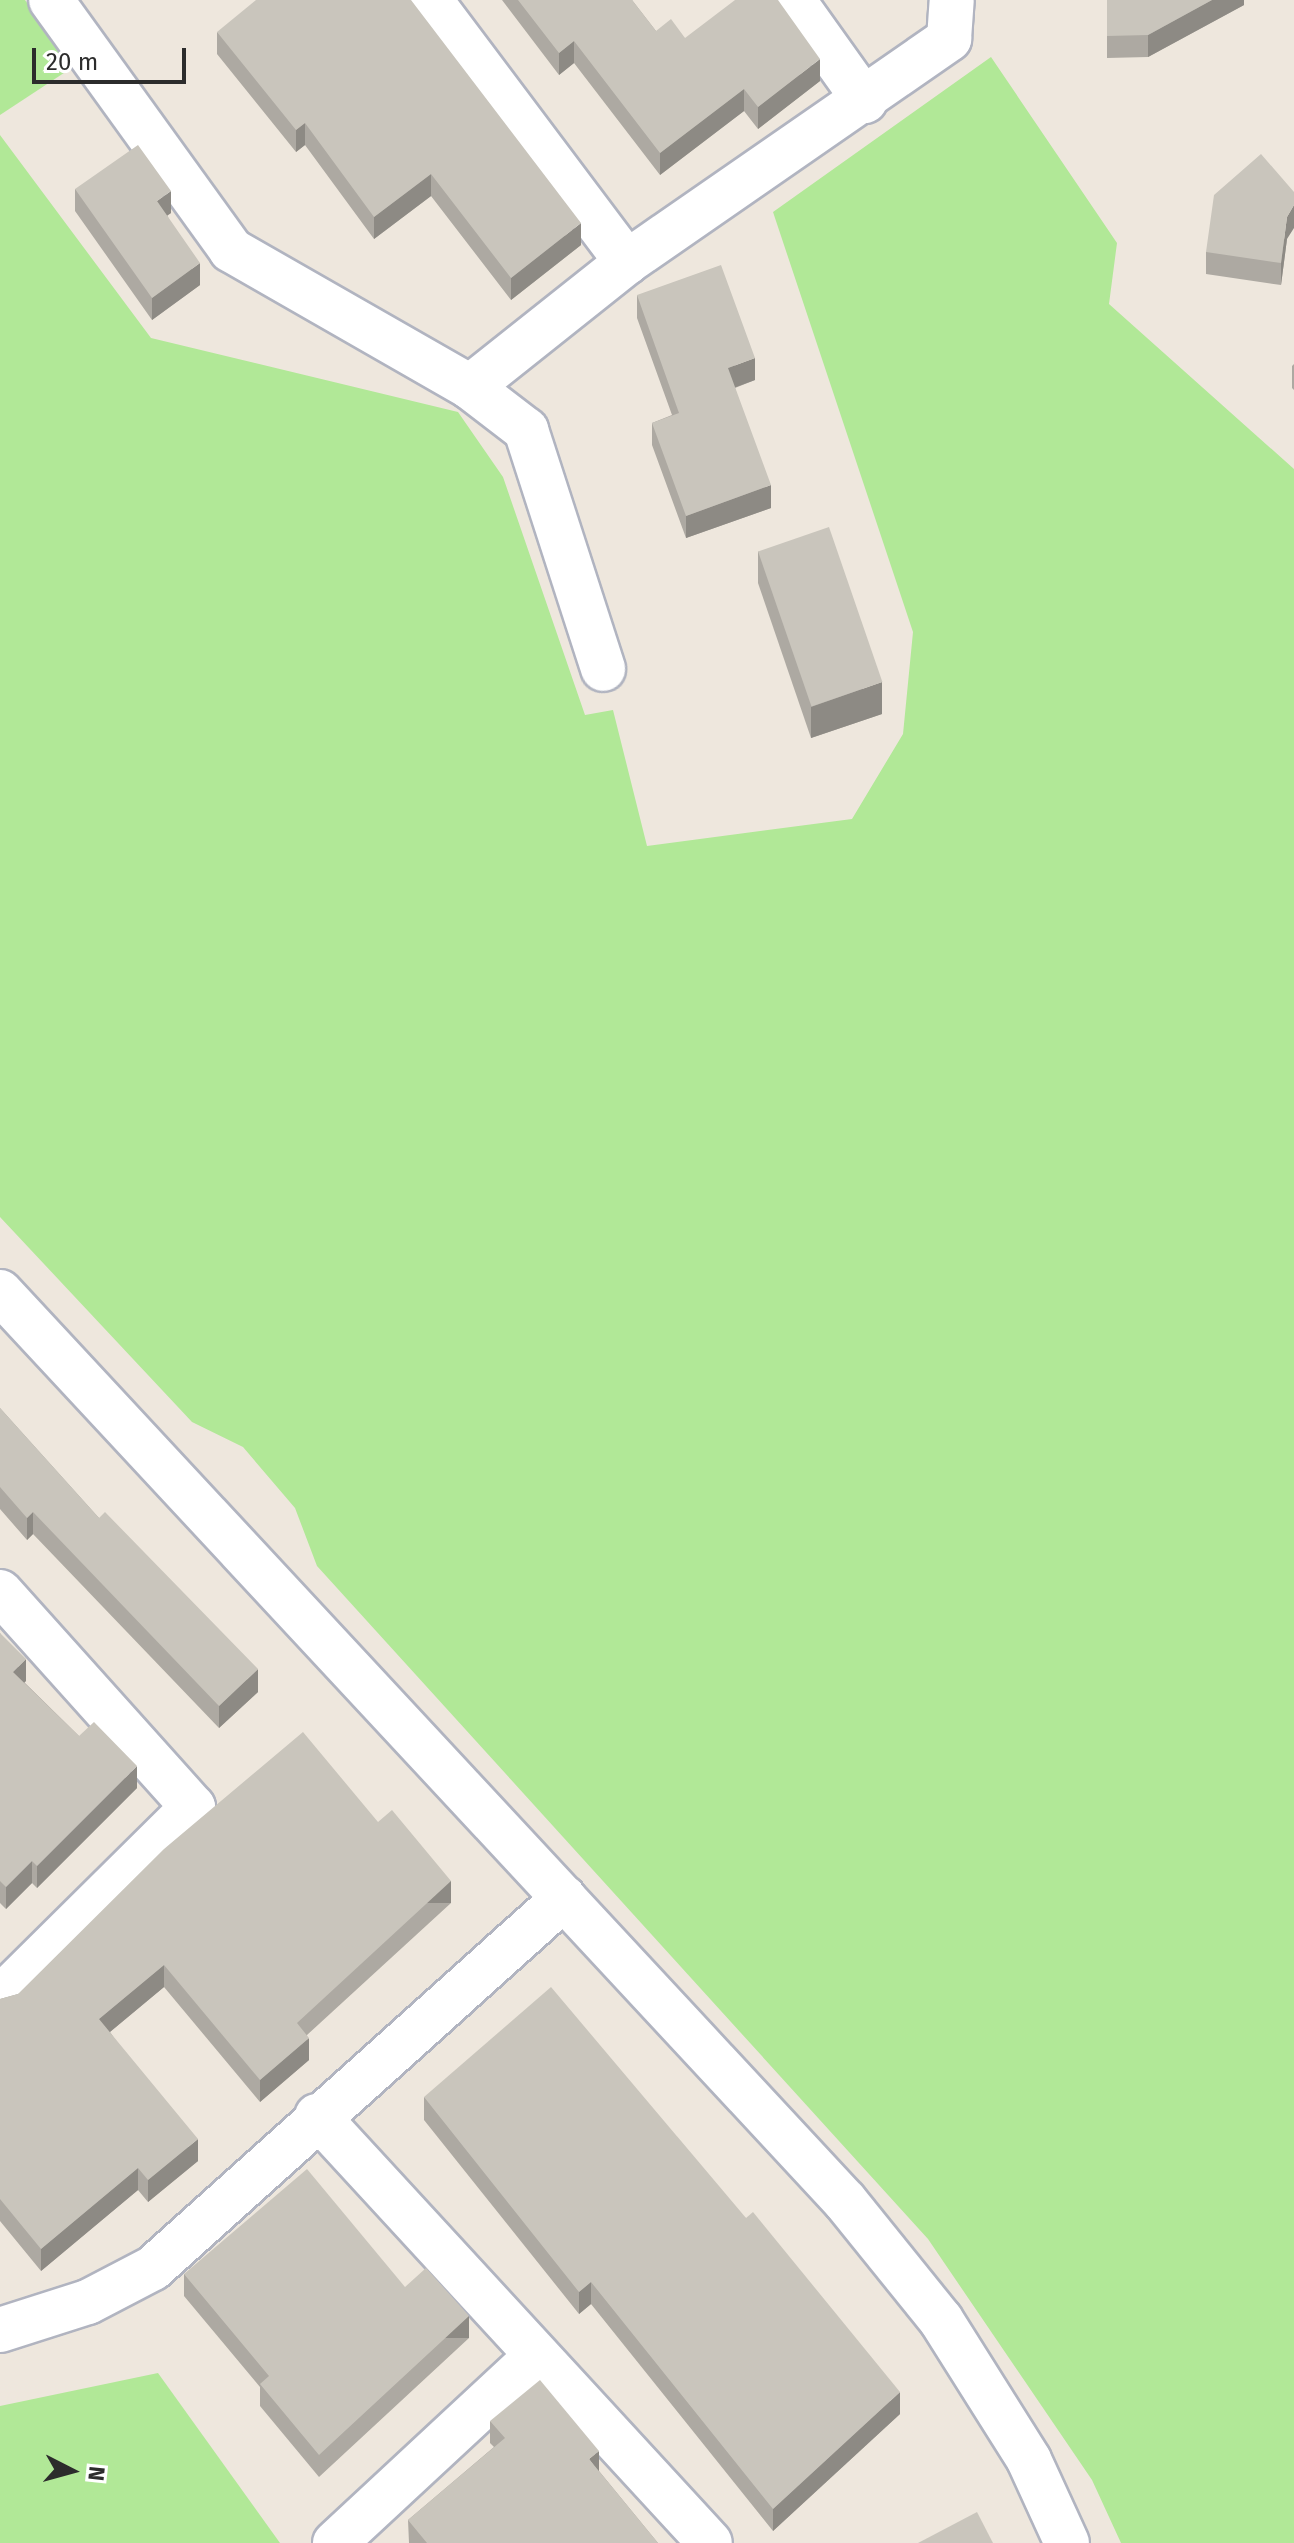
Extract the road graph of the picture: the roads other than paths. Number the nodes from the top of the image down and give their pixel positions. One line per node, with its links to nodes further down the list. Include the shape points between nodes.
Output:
1 (51, 0): 7 (street, via 231,250)
2 (430, 0): 6 (street)
3 (793, 0): 5 (street)
4 (954, 0): 5 (street, via 949,39)
5 (865, 101): 6 (street)
6 (627, 262): 7 (street)
7 (470, 387): 8 (street, via 526,430)
8 (603, 669)
9 (0, 1292): 11 (street)
10 (0, 1592): 12 (street, via 193,1807)
11 (564, 1898): 13 (street); 18 (street, via 845,2201 941,2320 1029,2460)
12 (0, 1998)
13 (317, 2116): 14 (street, via 153,2268 88,2302); 15 (street)
14 (0, 2330)
15 (536, 2356): 16 (street); 17 (street)
16 (335, 2543)
17 (710, 2543)
18 (1067, 2543)

